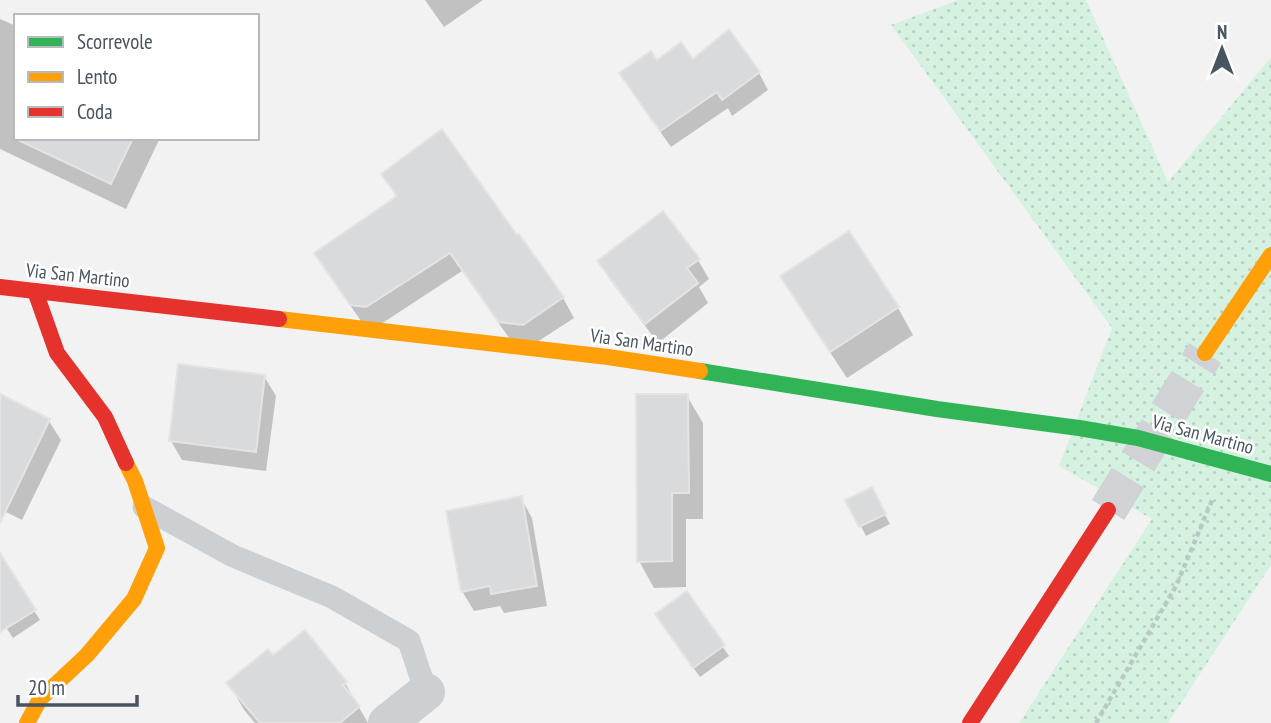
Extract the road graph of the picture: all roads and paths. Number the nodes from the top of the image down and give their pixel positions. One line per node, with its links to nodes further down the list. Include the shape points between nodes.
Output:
1 (1271, 255): 4 (street)
2 (0, 287): 3 (street, Via San Martino)
3 (35, 291): 5 (street, Via San Martino, via 608,357 1079,428); 7 (street, via 57,353 106,417)
4 (1205, 354)
5 (1228, 461): 6 (street, Via San Martino); 13 (path, via 1176,586)
6 (1271, 474)
7 (144, 507): 9 (lane, via 233,556 332,597 409,641); 10 (street, via 157,548 134,599 87,655 40,699)
8 (1108, 510): 12 (street)
9 (426, 692): 11 (street)
10 (26, 723)
11 (387, 723)
12 (970, 723)
13 (1096, 723)

